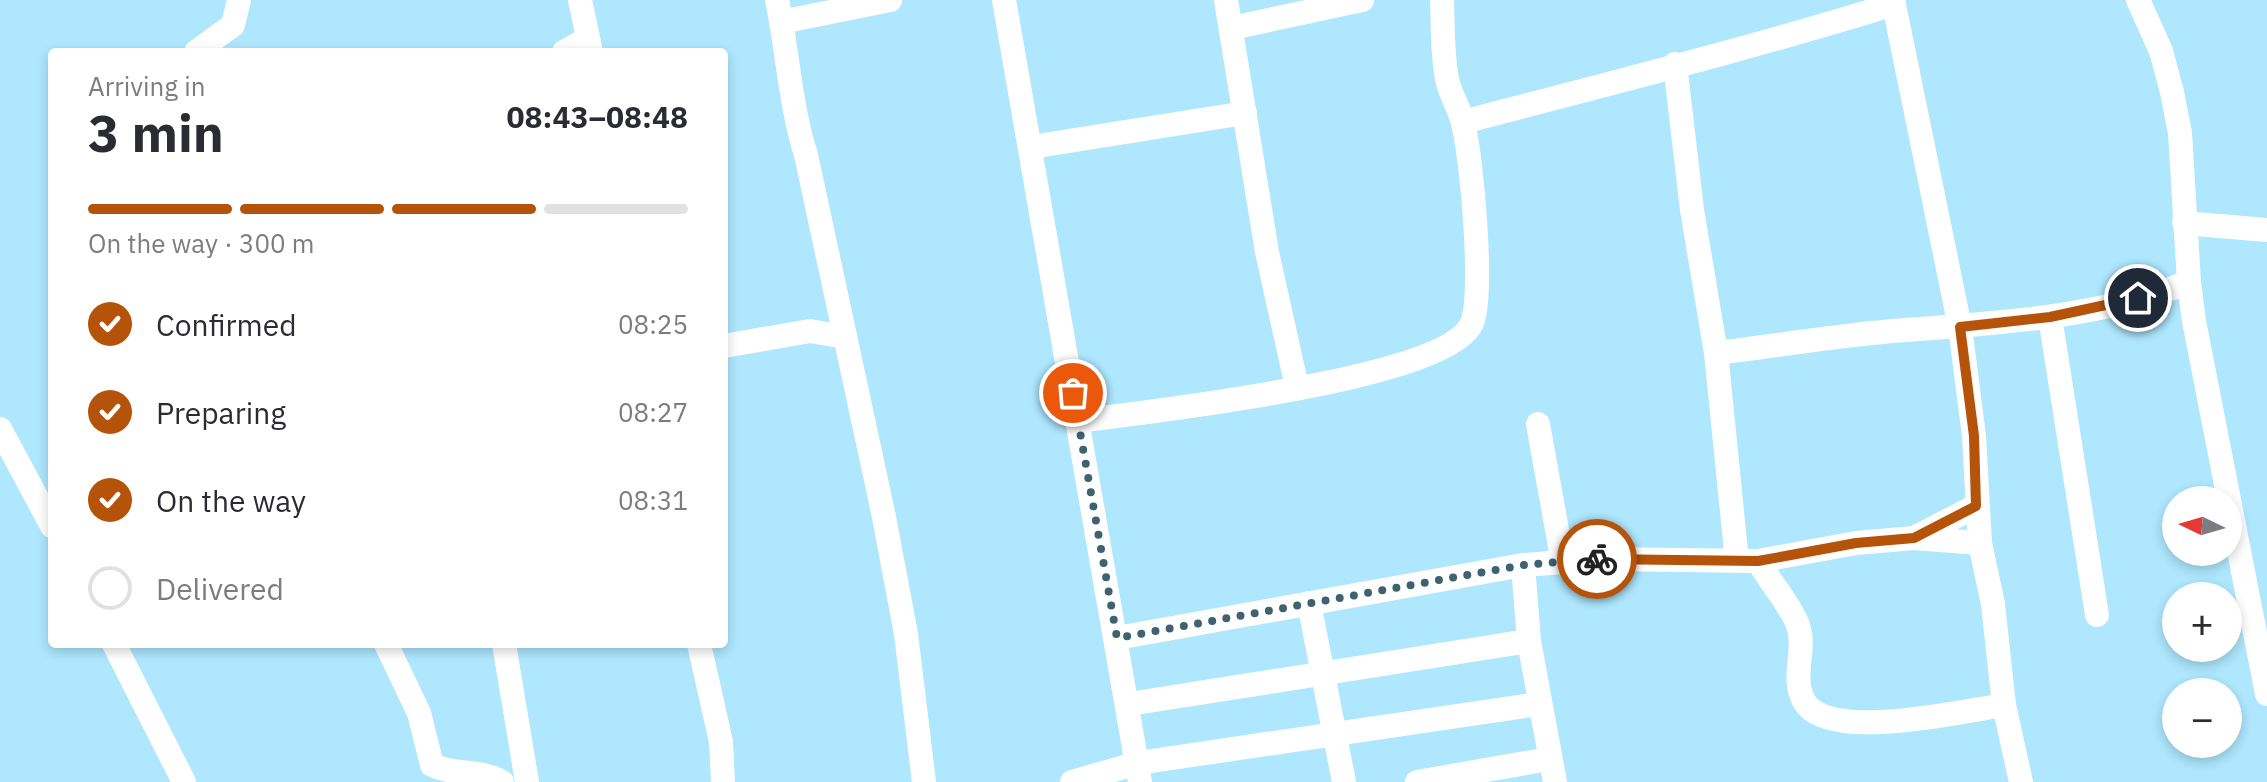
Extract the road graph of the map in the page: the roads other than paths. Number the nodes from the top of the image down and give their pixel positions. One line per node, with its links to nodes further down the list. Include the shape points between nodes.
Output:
1 (239, 0): 13 (street, via 233,25)
2 (580, 0): 12 (street)
3 (890, 0): 10 (street)
4 (1004, 0): 17 (street)
5 (1226, 0): 11 (street)
6 (1362, 0): 11 (street)
7 (1442, 0): 16 (street, via 1446,78)
8 (2138, 0): 18 (street, via 2172,92 2180,133)
9 (1894, 2): 14 (street, via 1749,49); 23 (street)
10 (779, 11): 21 (street, via 793,114)
11 (1232, 28): 15 (street)
12 (589, 45)
13 (207, 48)
14 (1675, 64): 16 (street); 27 (street)
15 (1245, 113): 17 (street); 28 (street, via 1267,252)
16 (1463, 122): 28 (street, via 1474,227 1476,298 1471,324 1450,345 1408,363)
17 (1031, 147): 29 (street)
18 (2184, 223): 19 (street); 20 (street)
19 (2267, 230)
20 (2189, 282): 22 (street); 48 (street)
21 (837, 304): 24 (street); 25 (street)
22 (2050, 317): 23 (street); 40 (street)
23 (1960, 327): 27 (street); 32 (street, via 1974,436)
24 (810, 331): 25 (street); 26 (street)
25 (845, 337): 59 (street, via 906,634)
26 (728, 345)
27 (1716, 353): 36 (street)
28 (1297, 387): 29 (street)
29 (1078, 421): 41 (street)
30 (1538, 424): 37 (street)
31 (0, 429): 33 (street)
32 (1976, 506): 34 (street); 35 (street)
33 (48, 519)
34 (1914, 538): 35 (street); 36 (street)
35 (1980, 543): 51 (street)
36 (1748, 561): 37 (street); 51 (street, via 1798,623 1798,685 1805,704 1820,715 1859,722 1904,720)
37 (1563, 563): 38 (street)
38 (1523, 565): 39 (street); 42 (street)
39 (1309, 603): 41 (street); 47 (street)
40 (2097, 615)
41 (1117, 638): 49 (street)
42 (1529, 641): 47 (street); 50 (street)
43 (116, 648): 55 (street)
44 (388, 648): 56 (street, via 419,713 432,765 491,775)
45 (505, 648): 57 (street)
46 (700, 648): 58 (street, via 721,742)
47 (1325, 675): 49 (street); 52 (street)
48 (2267, 694)
49 (1129, 704): 54 (street)
50 (1538, 704): 52 (street); 53 (street)
51 (2004, 705): 63 (street)
52 (1337, 734): 54 (street); 61 (street)
53 (1552, 770): 62 (street)
54 (1139, 773): 60 (street)
55 (184, 782)
56 (502, 782)
57 (527, 782)
58 (723, 782)
59 (924, 782)
60 (1072, 782)
61 (1344, 782)
62 (1417, 782)
63 (2021, 782)

